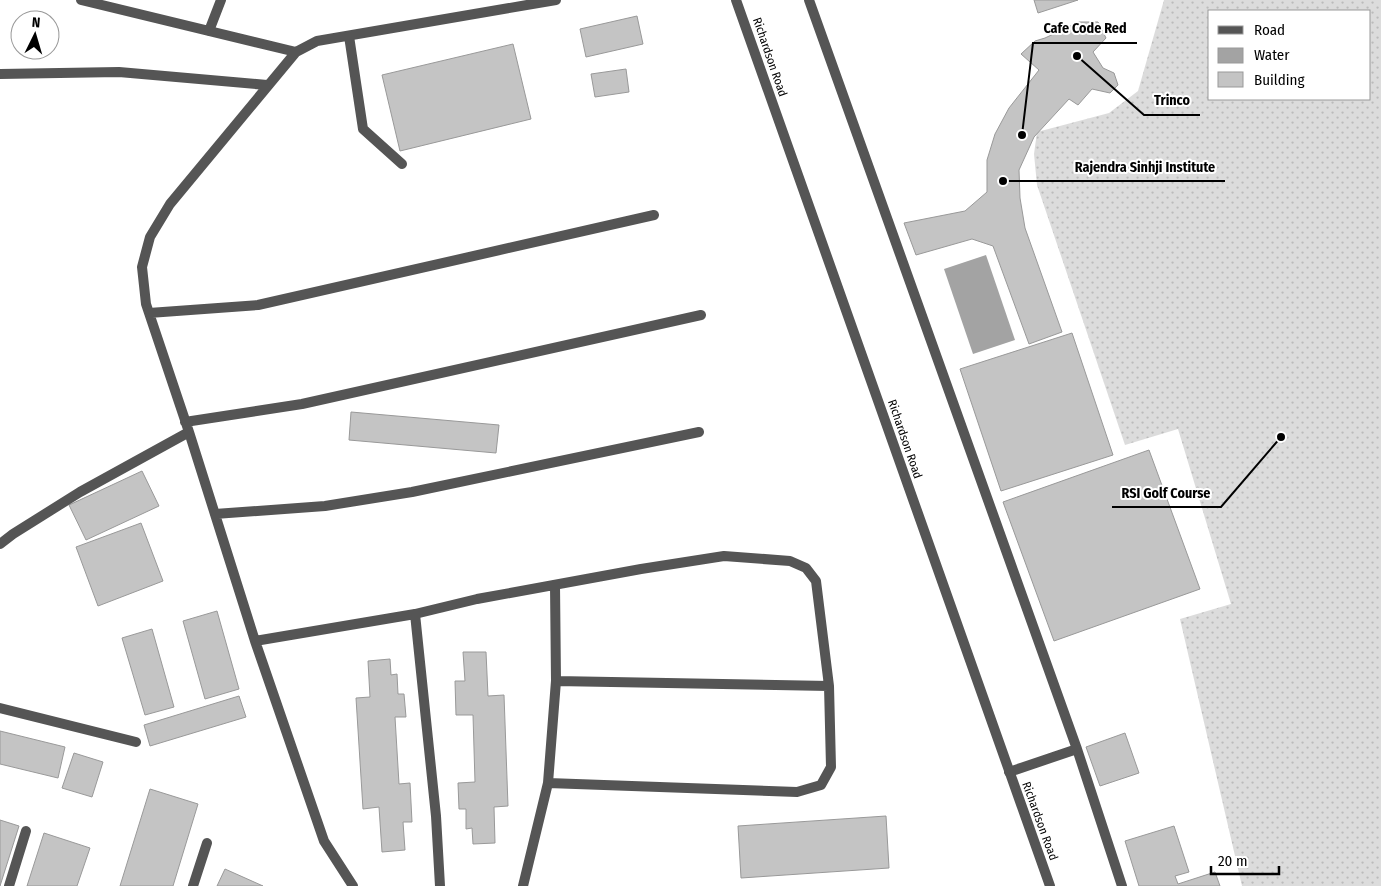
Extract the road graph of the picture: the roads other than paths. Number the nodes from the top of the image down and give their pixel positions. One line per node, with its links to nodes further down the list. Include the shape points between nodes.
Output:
1 (81, 0): 7 (street)
2 (130, 0): 7 (street)
3 (221, 0): 8 (street)
4 (556, 0): 9 (street)
5 (736, 0): 30 (street, Richardson Road)
6 (809, 0): 29 (street)
7 (127, 11): 8 (street)
8 (209, 31): 10 (street)
9 (348, 36): 10 (street, via 318,42); 13 (street, via 364,128)
10 (296, 52): 12 (street)
11 (0, 74): 12 (street, via 119,72)
12 (267, 85): 15 (street, via 170,204 150,237 142,267)
13 (402, 164)
14 (654, 215): 15 (street, via 258,305)
15 (149, 313): 17 (street)
16 (700, 315): 17 (street, via 302,404)
17 (185, 422): 18 (street)
18 (189, 432): 20 (street); 21 (street, via 80,492)
19 (699, 432): 20 (street, via 412,492 325,506)
20 (215, 514): 24 (street)
21 (0, 544)
22 (555, 585): 23 (street); 25 (street); 26 (street, via 724,556 790,561 806,568 816,581)
23 (415, 614): 24 (street); 37 (street)
24 (255, 641): 36 (street, via 324,841)
25 (556, 681): 26 (street); 31 (street)
26 (829, 686): 31 (street, via 831,768 821,785 797,792)
27 (0, 708): 28 (street)
28 (136, 742)
29 (1076, 749): 30 (street); 40 (street)
30 (1009, 772): 39 (street, Richardson Road)
31 (548, 783): 38 (street)
32 (26, 831): 34 (street)
33 (207, 843): 35 (street)
34 (9, 886)
35 (193, 886)
36 (353, 886)
37 (440, 886)
38 (523, 886)
39 (1050, 886)
40 (1122, 886)

